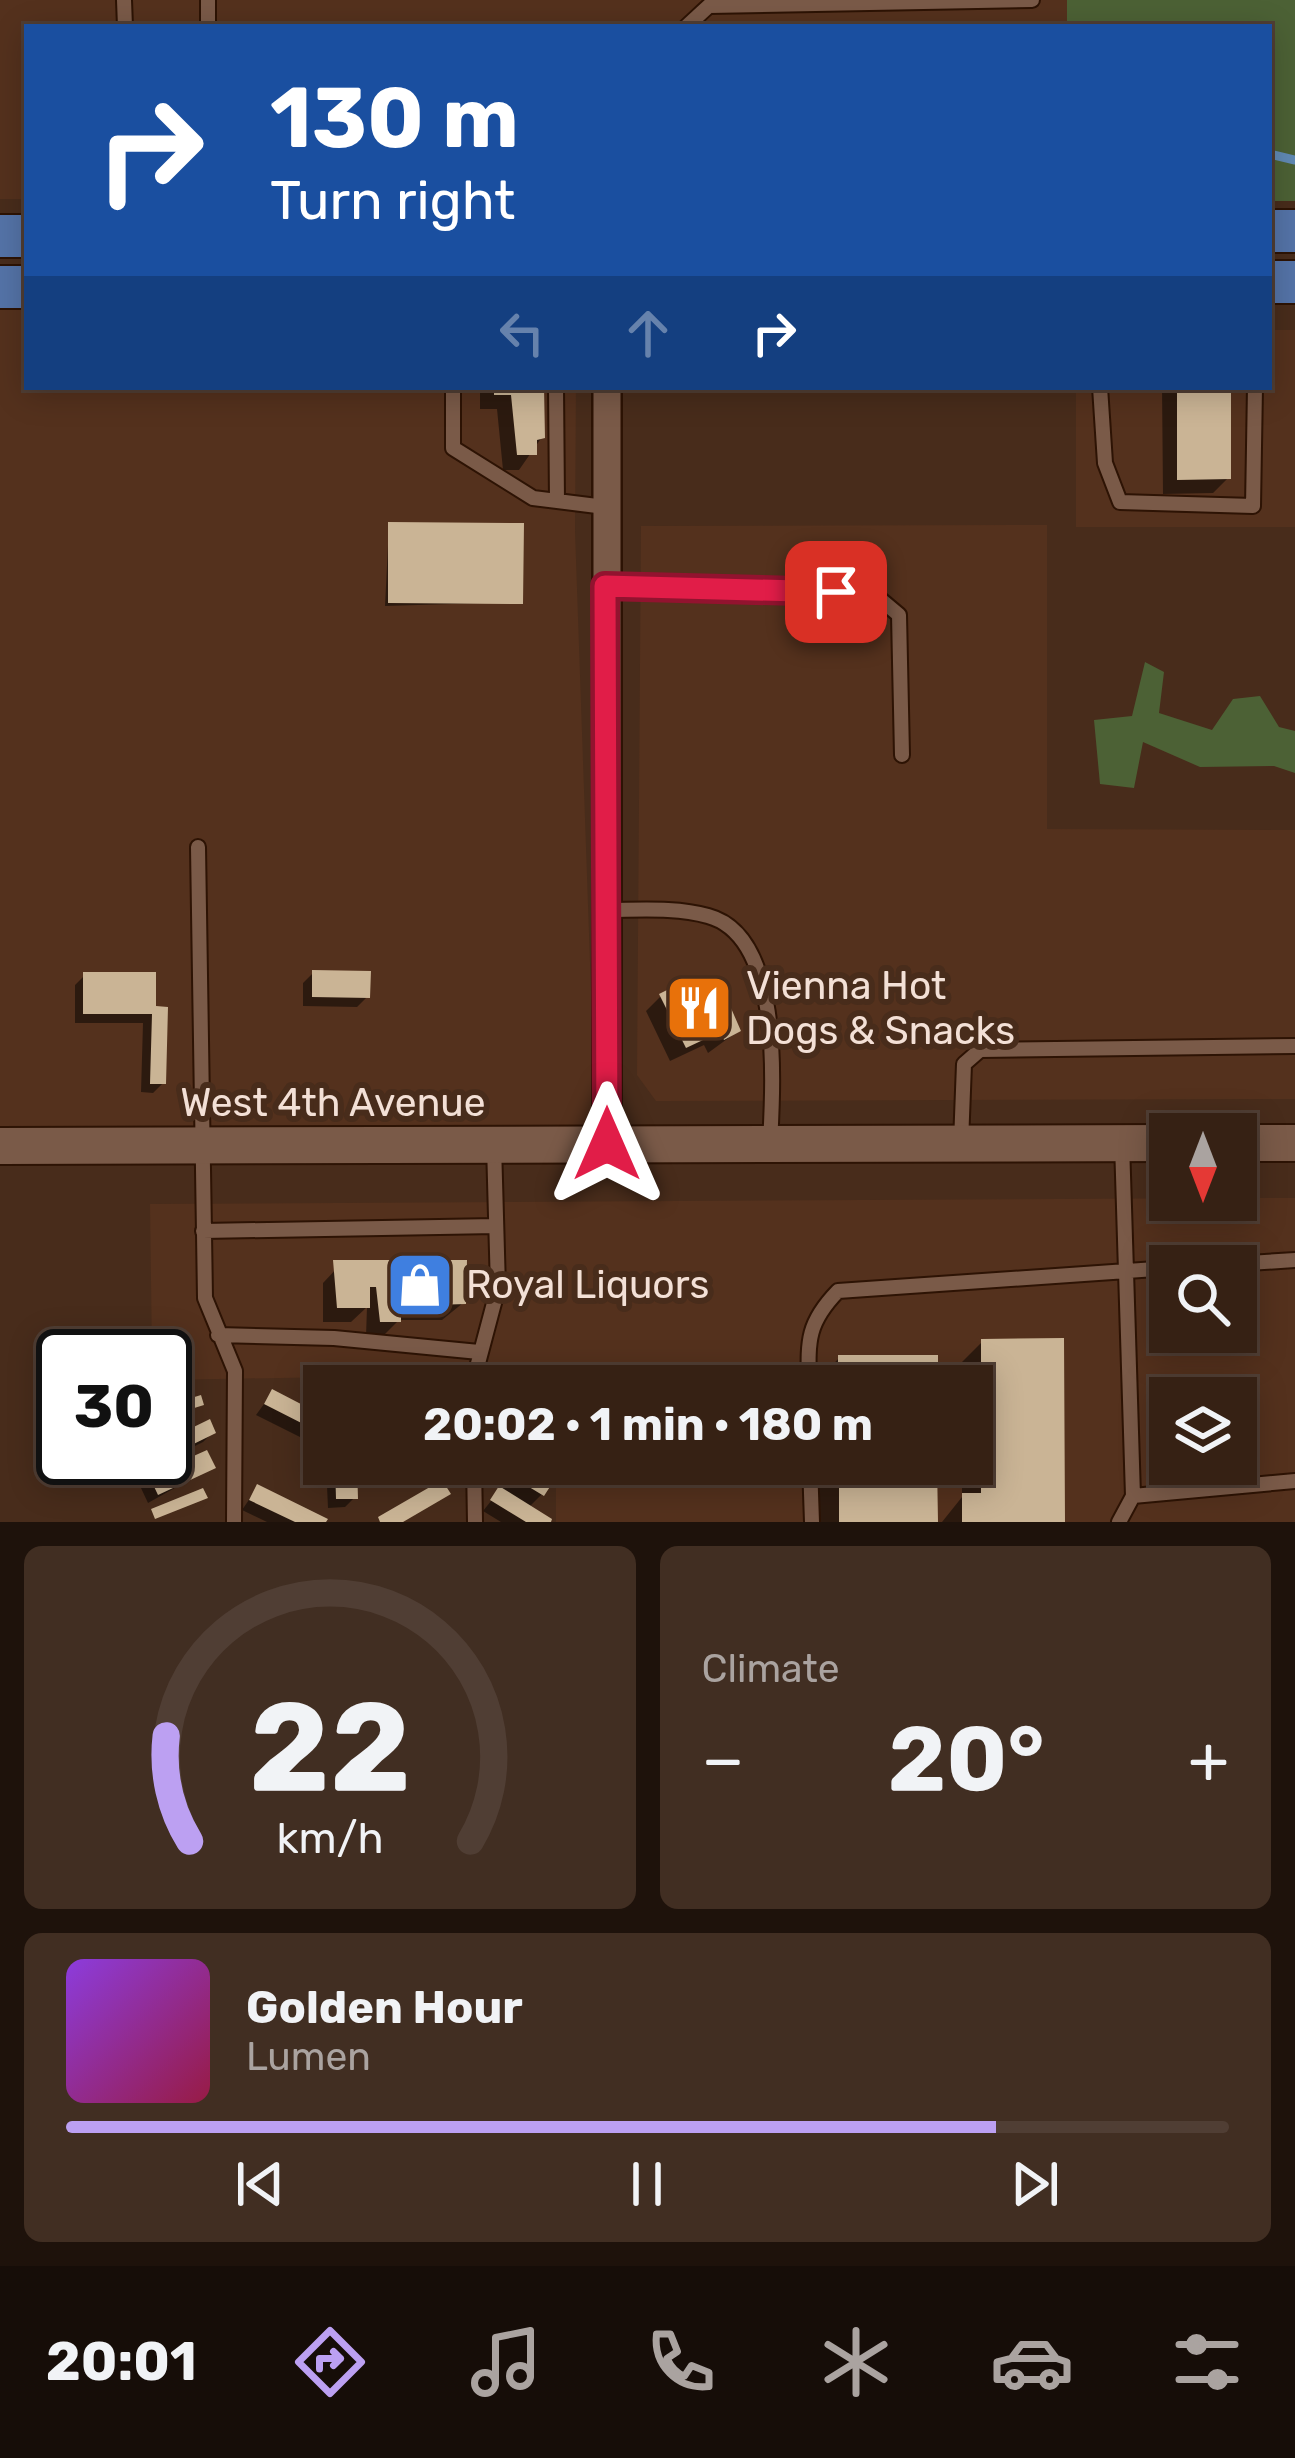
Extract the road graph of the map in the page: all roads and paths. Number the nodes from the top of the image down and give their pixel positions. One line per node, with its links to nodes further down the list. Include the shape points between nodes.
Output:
1 (1032, 0): 2 (lane)
2 (712, 3): 3 (lane)
3 (689, 24)
4 (453, 390): 9 (lane, via 453,448 511,488)
5 (556, 390): 9 (lane)
6 (607, 390): 10 (street)
7 (1100, 390): 8 (lane, via 1105,463 1120,502 1253,506)
8 (1256, 390)
9 (557, 501): 10 (lane)
10 (605, 507): 11 (street)
11 (605, 586): 12 (lane, via 874,594 899,615); 14 (street)
12 (902, 755)
13 (198, 847): 24 (lane)
14 (606, 910): 21 (street); 22 (lane, via 712,916 736,931 754,960 771,1035)
15 (1295, 1046): 16 (lane, via 980,1050 964,1064)
16 (961, 1143): 17 (main road, West 4th Avenue); 22 (main road, West 4th Avenue)
17 (1122, 1143): 18 (main road, West 4th Avenue); 31 (lane)
18 (1149, 1143)
19 (1257, 1143): 20 (main road)
20 (1295, 1143)
21 (607, 1144): 22 (main road, West 4th Avenue); 25 (main road, West 4th Avenue)
22 (770, 1144)
23 (0, 1145): 24 (main road, West 4th Avenue)
24 (202, 1145): 25 (main road, West 4th Avenue); 27 (lane)
25 (494, 1145): 26 (lane)
26 (496, 1226): 27 (lane); 33 (lane, via 498,1288)
27 (203, 1231): 32 (lane, via 205,1298)
28 (1295, 1260): 29 (lane)
29 (1257, 1262)
30 (1149, 1270): 31 (lane)
31 (1128, 1271): 35 (lane, via 838,1291 816,1313); 39 (lane)
32 (218, 1335): 33 (lane); 40 (lane, via 235,1371)
33 (479, 1352): 34 (lane)
34 (476, 1365)
35 (809, 1365)
36 (1295, 1481): 39 (lane)
37 (474, 1485): 41 (lane)
38 (811, 1485): 42 (lane)
39 (1133, 1496): 43 (lane)
40 (234, 1522)
41 (475, 1522)
42 (812, 1522)
43 (1119, 1522)

